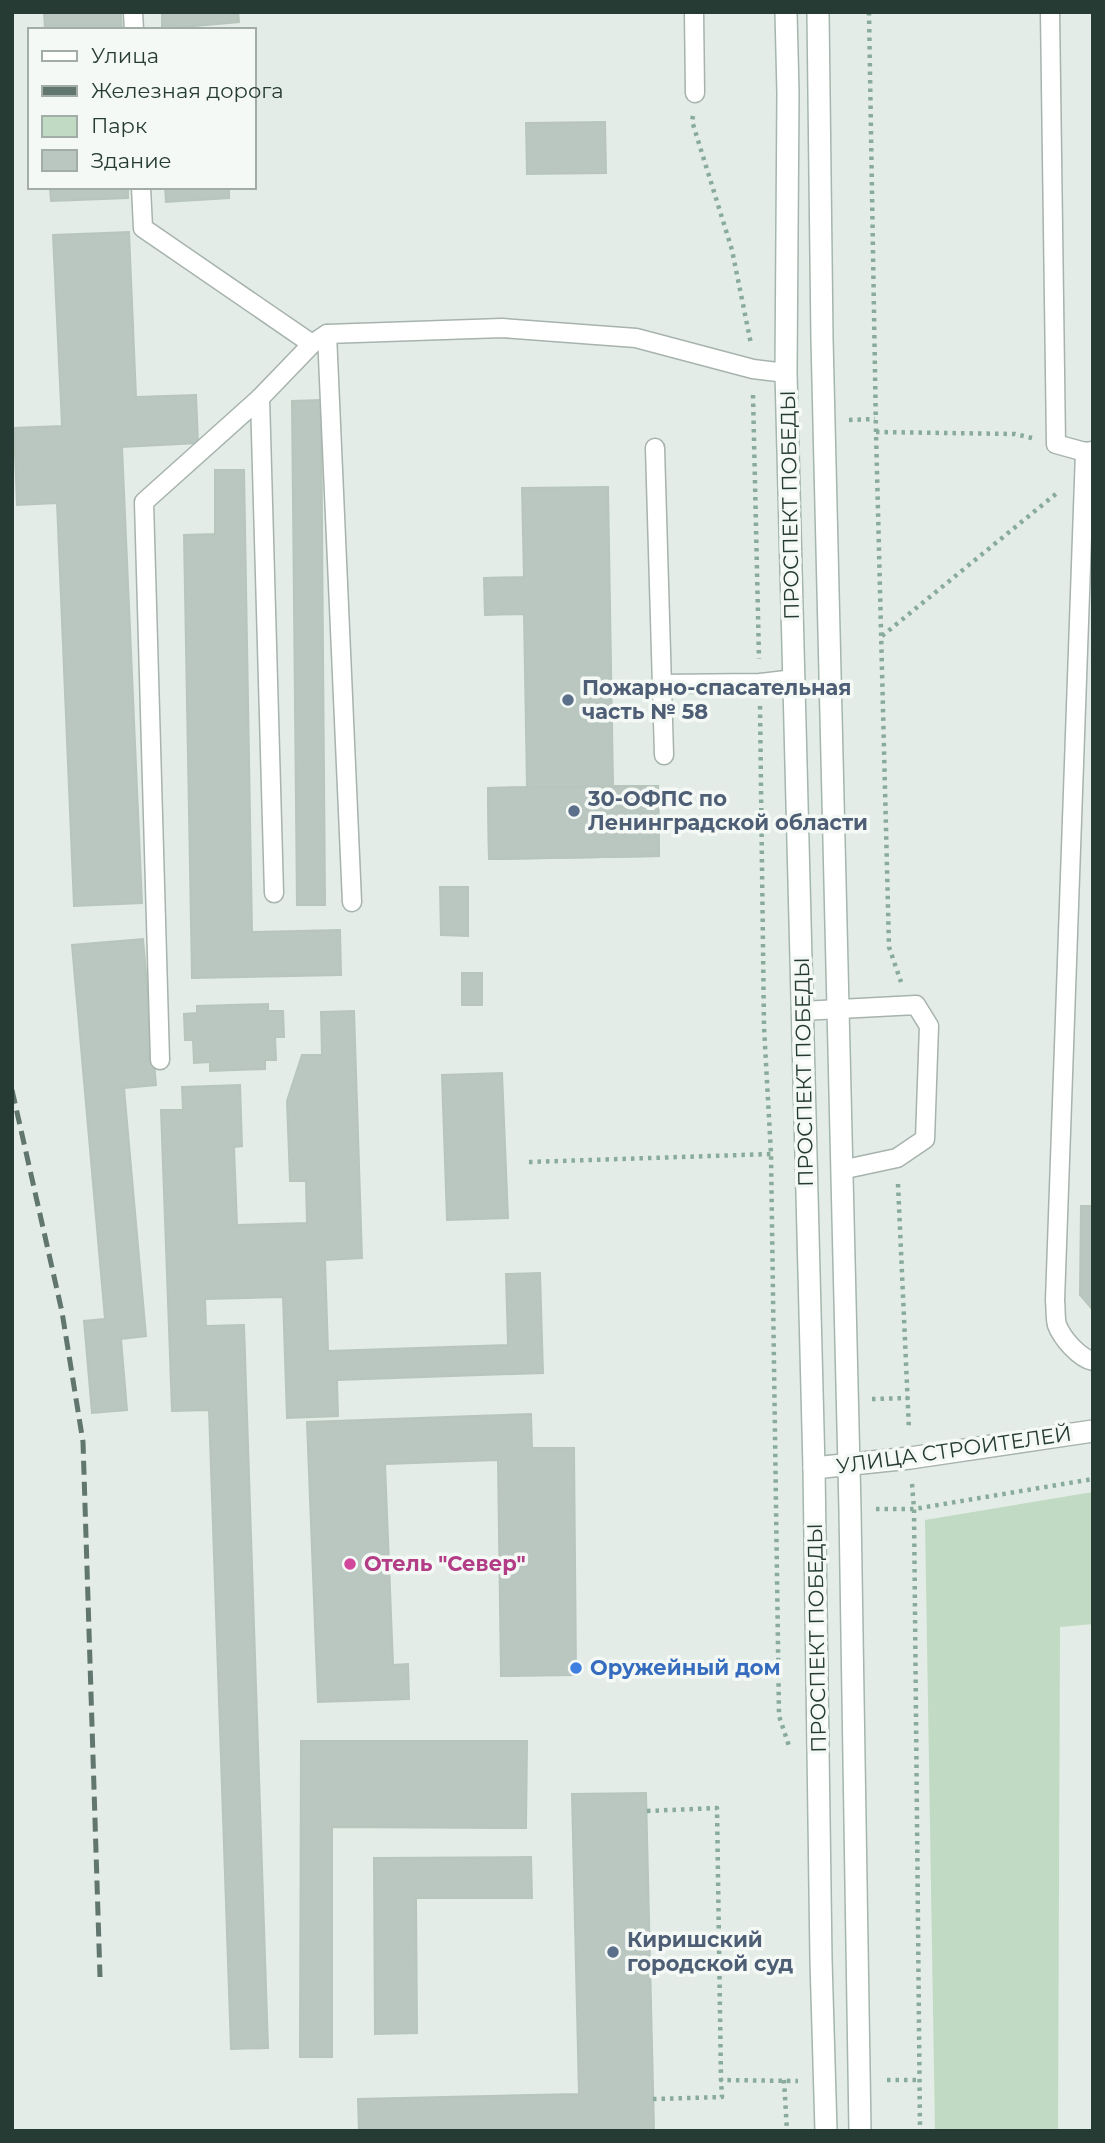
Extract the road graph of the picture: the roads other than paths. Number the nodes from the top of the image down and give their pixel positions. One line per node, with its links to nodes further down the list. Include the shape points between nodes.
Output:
1 (694, 12): 5 (lane)
2 (786, 12): 8 (main road, ПРОСПЕКТ ПОБЕДЫ)
3 (818, 12): 17 (main road, ПРОСПЕКТ ПОБЕДЫ)
4 (1050, 12): 11 (lane, via 1056,443)
5 (695, 93)
6 (141, 189): 7 (lane, via 143,228)
7 (320, 339): 8 (lane, via 502,328 636,338 753,369); 9 (lane); 16 (lane)
8 (786, 373): 12 (main road, ПРОСПЕКТ ПОБЕДЫ)
9 (260, 398): 15 (lane); 19 (lane, via 144,502)
10 (655, 449): 13 (lane)
11 (1089, 451): 21 (lane, via 1055,1301 1058,1325 1070,1344)
12 (794, 679): 13 (lane); 18 (main road, ПРОСПЕКТ ПОБЕДЫ)
13 (662, 684): 14 (lane)
14 (664, 755)
15 (274, 893)
16 (352, 902)
17 (838, 1009): 18 (lane); 20 (main road, ПРОСПЕКТ ПОБЕДЫ); 20 (lane, via 916,1005 929,1026 925,1139 897,1158)
18 (802, 1011): 24 (main road, ПРОСПЕКТ ПОБЕДЫ)
19 (160, 1060)
20 (841, 1170): 23 (main road, ПРОСПЕКТ ПОБЕДЫ)
21 (1093, 1361)
22 (1093, 1431): 23 (main road, УЛИЦА СТРОИТЕЛЕЙ)
23 (848, 1465): 24 (main road, УЛИЦА СТРОИТЕЛЕЙ); 26 (main road, ПРОСПЕКТ ПОБЕДЫ)
24 (814, 1468): 25 (main road, ПРОСПЕКТ ПОБЕДЫ)
25 (826, 2131)
26 (860, 2131)

